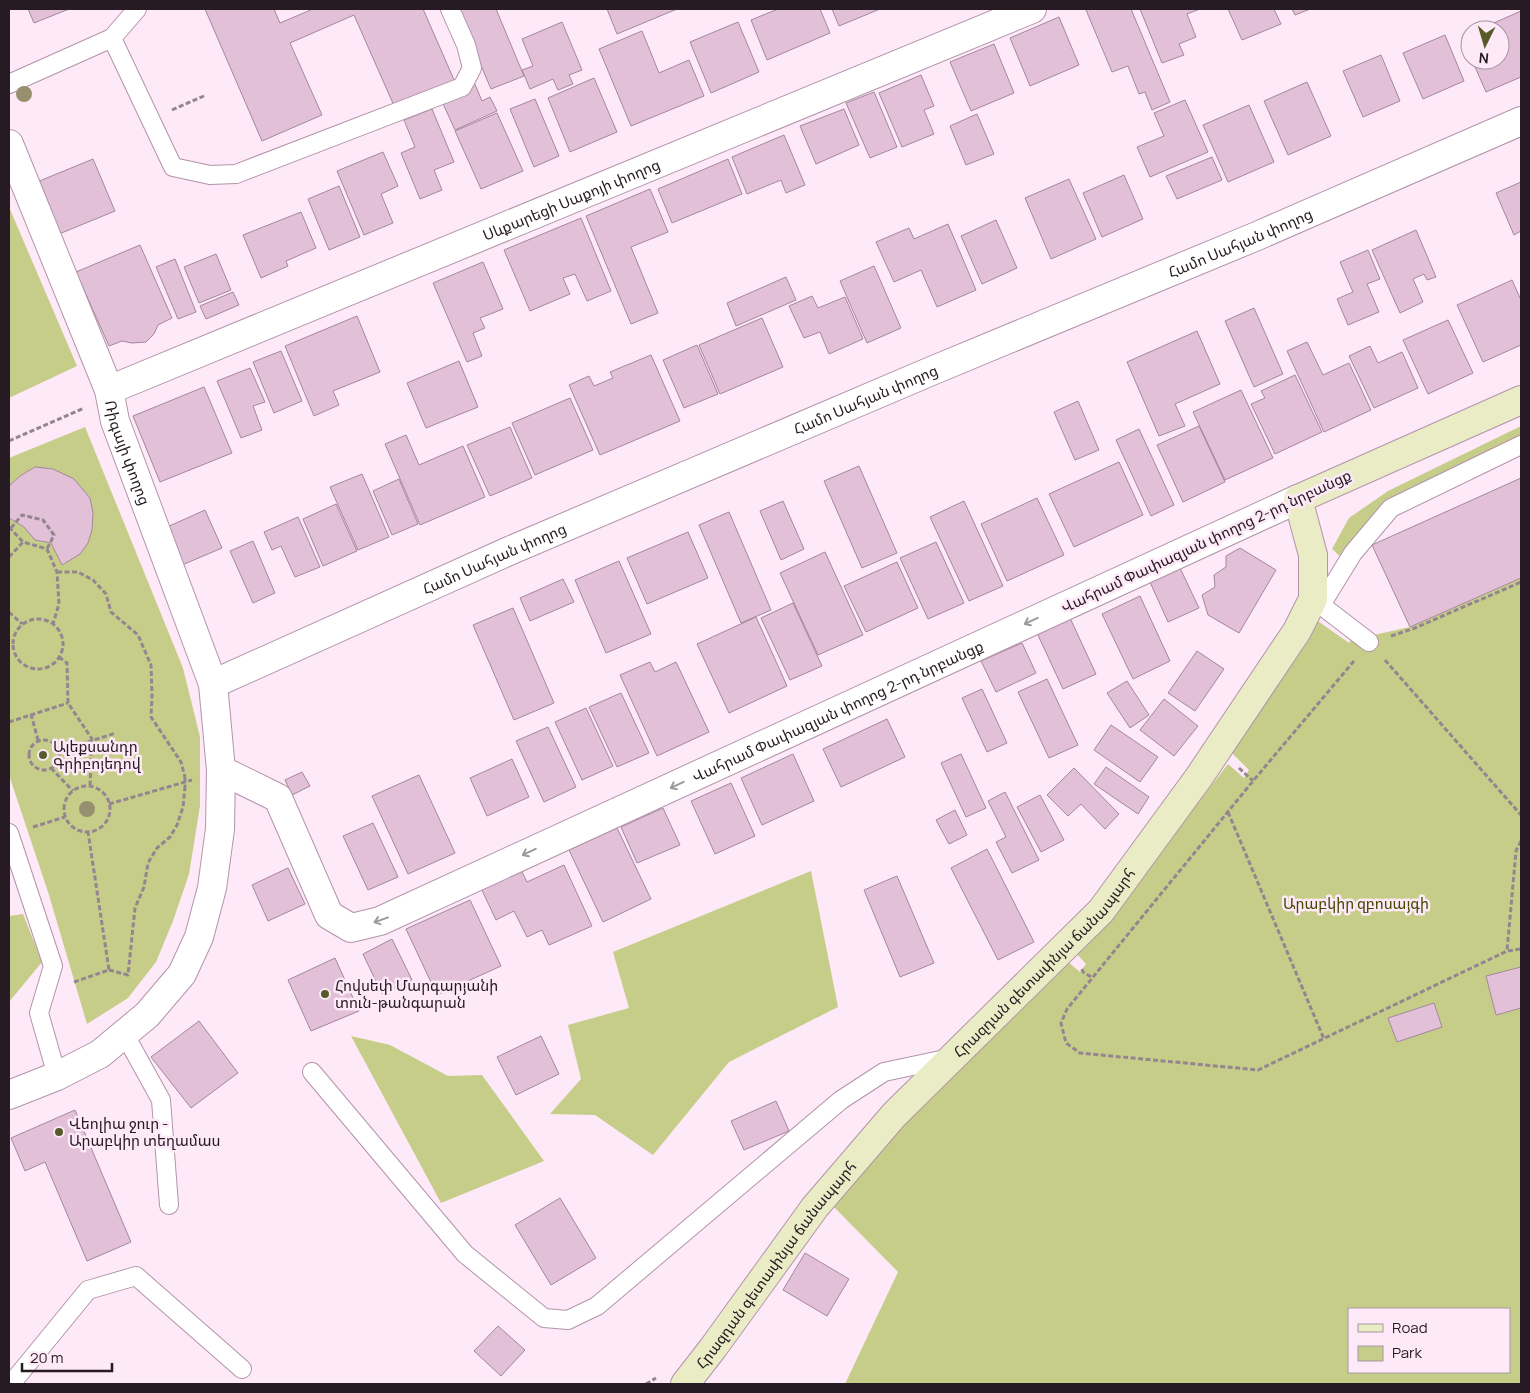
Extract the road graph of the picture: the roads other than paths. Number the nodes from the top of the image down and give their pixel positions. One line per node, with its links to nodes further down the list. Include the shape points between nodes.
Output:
1 (137, 9): 4 (lane)
2 (450, 9): 4 (lane, via 472,68 462,87 236,174 210,175 173,167)
3 (1032, 9): 8 (street, Սևքարեցի Սաքոյի փողոց)
4 (112, 38): 5 (lane)
5 (9, 84)
6 (1521, 121): 14 (street, Համո Սահյան փողոց, via 509,551)
7 (9, 144): 8 (street, Ռիգայի փողոց)
8 (109, 393): 14 (street, Ռիգայի փողոց, via 115,421)
9 (1521, 400): 11 (street, Վահրամ Փափազյան փողոց 2-րդ նրբանցք)
10 (1521, 445): 12 (lane, via 1391,508)
11 (1298, 499): 12 (street, Հրազդան գետափնյա ճանապարհ, via 1313,555); 15 (street, Վահրամ Փափազյան փողոց 2-րդ նրբանցք, one-way to 15, via 380,921 351,928 329,915 278,798)
12 (1317, 602): 13 (lane); 18 (street, Հրազդան գետափնյա ճանապարհ, via 1199,777 1101,912)
13 (1369, 642)
14 (214, 684): 15 (street, Ռիգայի փողոց)
15 (221, 770): 17 (street, Ռիգայի փողոց, via 220,829 212,888 199,937 182,974 147,1015)
16 (9, 834): 20 (lane, via 53,966 39,1013)
17 (124, 1033): 20 (street, Ռիգայի փողոց, via 100,1054); 22 (lane, via 161,1100)
18 (952, 1057): 19 (lane, via 884,1072 841,1100 597,1306 568,1320 544,1318 465,1254); 25 (street, Հրազդան գետափնյա ճանապարհ, via 894,1114 815,1207)
19 (312, 1072)
20 (57, 1076): 21 (street, Ռիգայի փողոց)
21 (9, 1096)
22 (169, 1205)
23 (242, 1369): 24 (lane, via 136,1276 88,1290)
24 (10, 1384)
25 (685, 1384)

